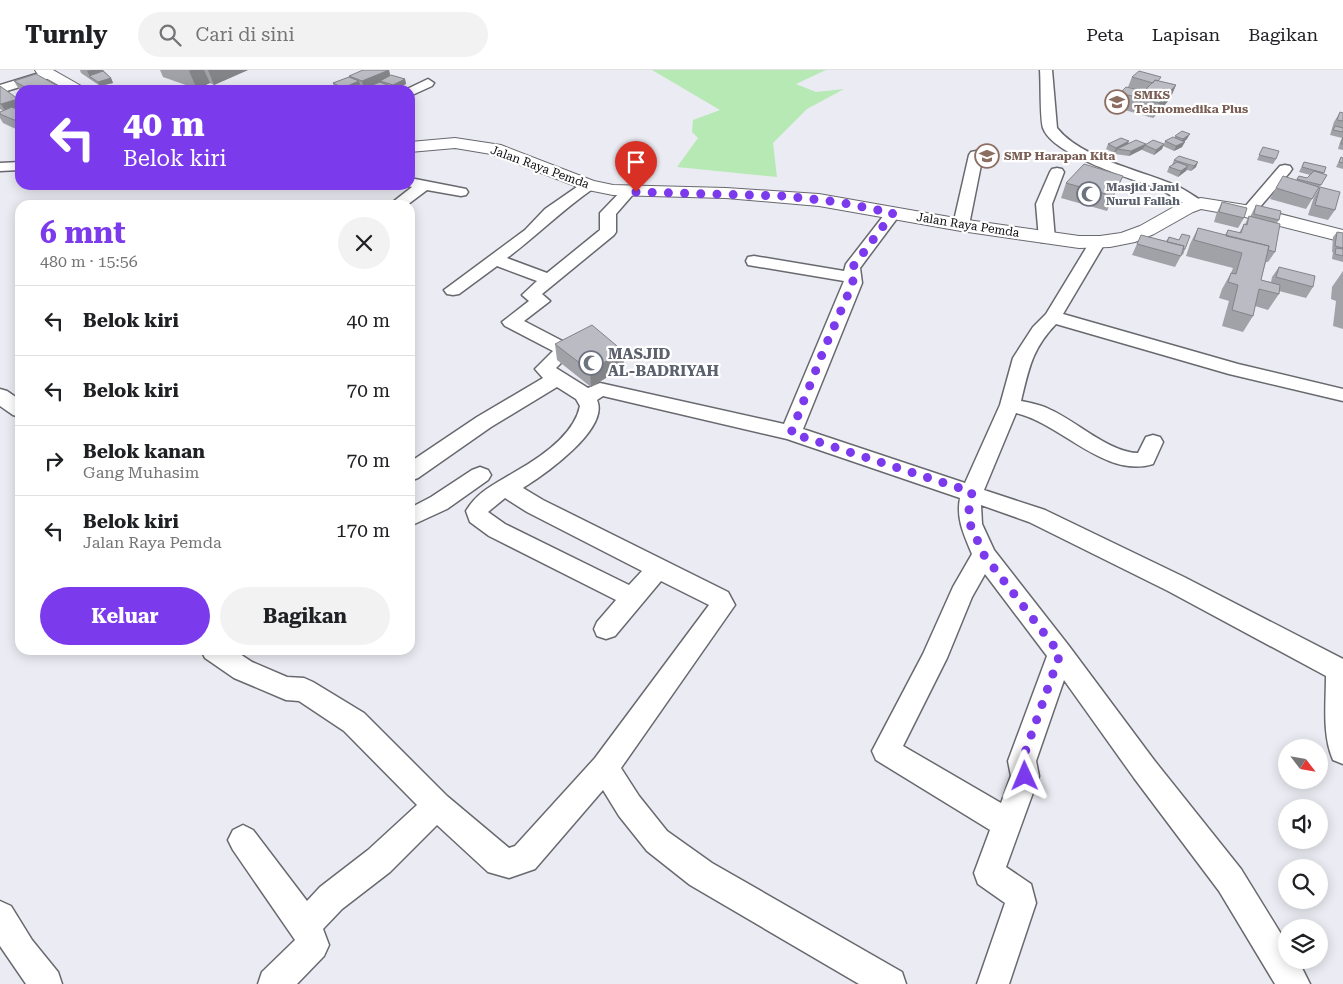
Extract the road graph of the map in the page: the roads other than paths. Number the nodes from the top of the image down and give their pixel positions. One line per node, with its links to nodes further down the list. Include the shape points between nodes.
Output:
1 (1046, 70): 21 (street, via 1050,128 1054,137 1090,157 1166,186)
2 (45, 72): 4 (main road); 5 (street)
3 (428, 83): 6 (street)
4 (69, 85)
5 (0, 89)
6 (415, 90)
7 (415, 147): 17 (main road, Jalan Raya Pemda, via 455,144 495,149)
8 (976, 155): 24 (street)
9 (0, 166): 10 (street)
10 (15, 166)
11 (1285, 169): 22 (street)
12 (1056, 172): 26 (street, via 1042,211)
13 (0, 174): 14 (street)
14 (15, 174)
15 (415, 183): 16 (street)
16 (426, 184): 18 (street); 20 (street)
17 (589, 185): 19 (main road, Jalan Raya Pemda); 28 (street, via 561,204)
18 (461, 192)
19 (631, 195): 23 (main road, Jalan Raya Pemda, via 785,196); 31 (street, via 608,213 608,232)
20 (404, 200)
21 (1197, 204): 22 (main road, Jalan Raya Pemda); 27 (main road, Jalan Raya Pemda, via 1138,235)
22 (1248, 212): 25 (main road, Jalan Raya Pemda)
23 (893, 213): 24 (main road, Jalan Raya Pemda); 30 (street, via 852,268)
24 (961, 225): 26 (main road, Jalan Raya Pemda)
25 (1343, 236)
26 (1047, 239): 27 (main road, Jalan Raya Pemda)
27 (1097, 243): 33 (street)
28 (496, 260): 31 (street); 32 (street)
29 (754, 261): 30 (street)
30 (852, 277): 40 (street, via 853,283)
31 (549, 280): 34 (street, via 531,295 541,301 511,322 565,350 544,369)
32 (453, 290)
33 (1053, 316): 36 (street, via 1236,370); 38 (street, via 1022,358)
34 (557, 378): 37 (street); 42 (street)
35 (0, 396): 39 (street)
36 (1343, 396)
37 (587, 398): 40 (street, via 600,390); 44 (street, via 591,411 578,432 530,473)
38 (1010, 405): 41 (street, via 1042,414 1088,443 1140,462 1146,459); 45 (street)
39 (15, 406)
40 (791, 433): 45 (street)
41 (1153, 442)
42 (415, 470)
43 (480, 475): 46 (street)
44 (505, 487): 48 (street); 49 (street, via 480,506 478,516 497,530)
45 (972, 492): 47 (street, via 970,524); 53 (street, via 1037,516 1176,584)
46 (415, 515)
47 (984, 555): 51 (street); 57 (street, via 961,594 934,658 886,751)
48 (656, 569): 50 (street); 55 (street, via 719,599 723,605)
49 (627, 595)
50 (606, 629)
51 (1060, 654): 57 (street, via 1022,761 1025,776); 65 (street, via 1144,770 1230,880)
52 (221, 655): 56 (street, via 243,670 286,688 304,690 354,722)
53 (1341, 671): 54 (street, via 1339,718)
54 (1343, 751)
55 (605, 767): 56 (street, via 524,858 508,863 499,860); 63 (street, via 629,806 657,840 672,852 701,874)
56 (437, 806): 60 (street, via 379,861 331,898)
57 (1008, 824): 64 (street, via 989,873 1020,895 1021,903)
58 (243, 840): 60 (street)
59 (0, 917): 61 (street)
60 (305, 925): 62 (street, via 313,945)
61 (46, 984)
62 (274, 984)
63 (890, 984)
64 (993, 984)
65 (1294, 984)

